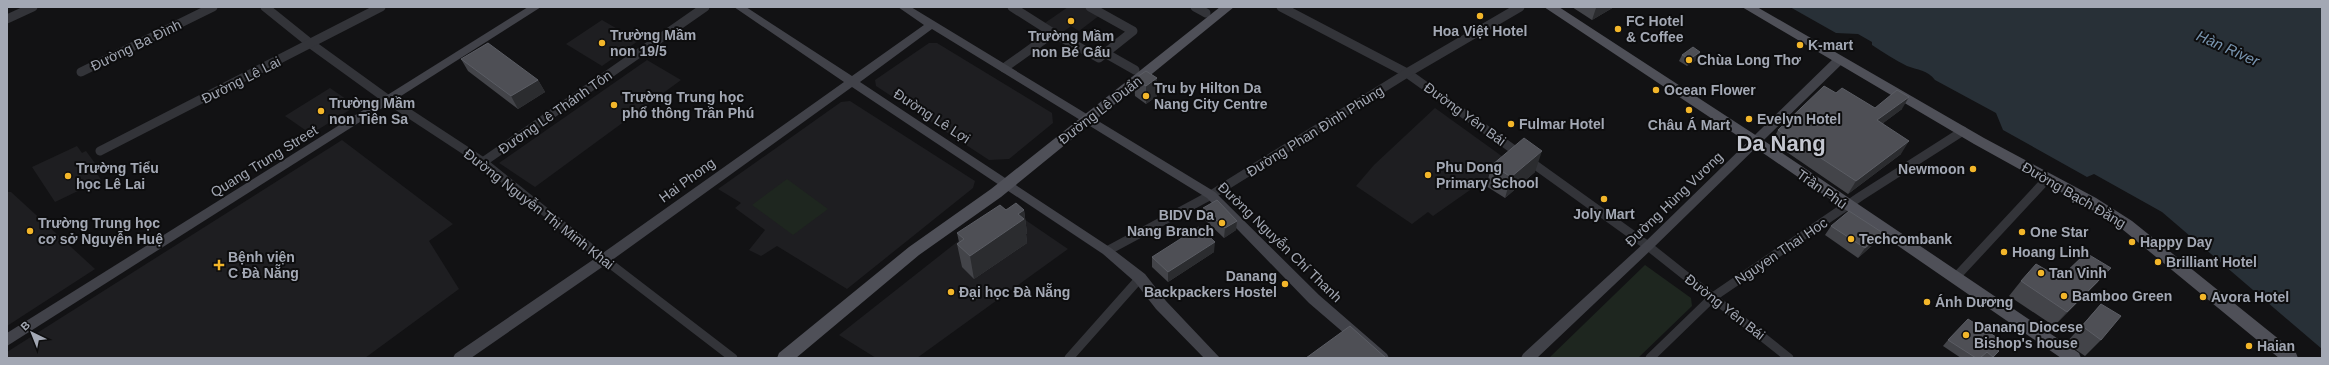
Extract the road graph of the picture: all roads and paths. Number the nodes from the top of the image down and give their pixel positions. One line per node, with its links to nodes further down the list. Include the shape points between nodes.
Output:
1 (33, 7): 17 (street)
2 (213, 7): 25 (street, Đường Ba Đình)
3 (265, 7): 20 (street, Đường Nguyễn Thị Minh Khai)
4 (381, 7): 20 (street, Đường Lê Lai)
5 (536, 7): 28 (street, Quang Trung Street)
6 (705, 7): 33 (street, Đường Lê Thánh Tôn)
7 (739, 7): 27 (street, Đường Lê Lợi)
8 (903, 7): 18 (street, Đường Nguyễn Chí Thanh)
9 (1012, 7): 19 (street)
10 (1090, 7): 21 (street, via 1133,31)
11 (1228, 7): 29 (main road, Đường Lê Duẩn)
12 (1281, 7): 26 (street, Đường Yên Bái)
13 (1520, 7): 26 (street, Đường Phan Đình Phùng)
14 (1550, 7): 31 (main road, Trần Phú)
15 (1748, 7): 22 (main road, Đường Bạch Đằng)
16 (1205, 9): 24 (main road, Đường Lê Duẩn)
17 (7, 19)
18 (931, 25): 23 (street, Đường Nguyễn Chí Thanh); 27 (street, Hai Phong)
19 (1053, 33): 21 (street, via 1099,58); 23 (street)
20 (311, 44): 28 (street, Đường Nguyễn Thị Minh Khai); 32 (street, Đường Lê Lai)
21 (1105, 53): 24 (street)
22 (1839, 60): 30 (main road, Đường Bạch Đằng); 31 (street, Đường Hùng Vương)
23 (1004, 68): 29 (street, Đường Nguyễn Chí Thanh)
24 (1135, 70): 29 (main road, Đường Lê Duẩn)
25 (81, 72)
26 (1407, 73): 36 (street, Đường Phan Đình Phùng); 38 (street, Đường Yên Bái)
27 (852, 82): 35 (street, Đường Lê Lợi, via 948,141); 40 (street, Hai Phong)
28 (387, 99): 33 (street, Đường Nguyễn Thị Minh Khai); 44 (street, Quang Trung Street)
29 (1085, 117): 35 (main road, Đường Lê Duẩn); 36 (street, Đường Nguyễn Chí Thanh)
30 (1963, 131): 34 (main road, Đường Bạch Đằng); 37 (street, Nguyen Thai Hoc)
31 (1755, 141): 37 (main road, Trần Phú); 38 (street, Đường Hùng Vương)
32 (100, 151)
33 (483, 162): 40 (street, Đường Nguyễn Thị Minh Khai)
34 (2047, 179): 42 (street); 45 (main road, Đường Bạch Đằng, via 2127,225 2176,263)
35 (1004, 181): 39 (street, Đường Lê Lợi); 48 (main road, Đường Lê Duẩn)
36 (1210, 195): 39 (street, Đường Phan Đình Phùng); 51 (street, Đường Nguyễn Chí Thanh, via 1314,299)
37 (1847, 206): 42 (main road, Trần Phú); 43 (street, Nguyen Thai Hoc)
38 (1648, 246): 43 (street, Đường Yên Bái); 52 (street, Đường Hùng Vương)
39 (1107, 251): 41 (street, Đường Lê Lợi)
40 (604, 259): 46 (street, Hai Phong); 47 (street, Đường Nguyễn Thị Minh Khai)
41 (1140, 278): 49 (street); 50 (street, Đường Lê Lợi, via 1161,305)
42 (1955, 278): 55 (main road, Trần Phú)
43 (1713, 297): 53 (street, Nguyen Thai Hoc); 54 (street, Đường Yên Bái)
44 (7, 340)
45 (2285, 356)
46 (460, 358)
47 (733, 358)
48 (785, 358)
49 (1069, 358)
50 (1213, 358)
51 (1382, 358)
52 (1528, 358)
53 (1650, 358)
54 (1789, 358)
55 (2073, 358)

